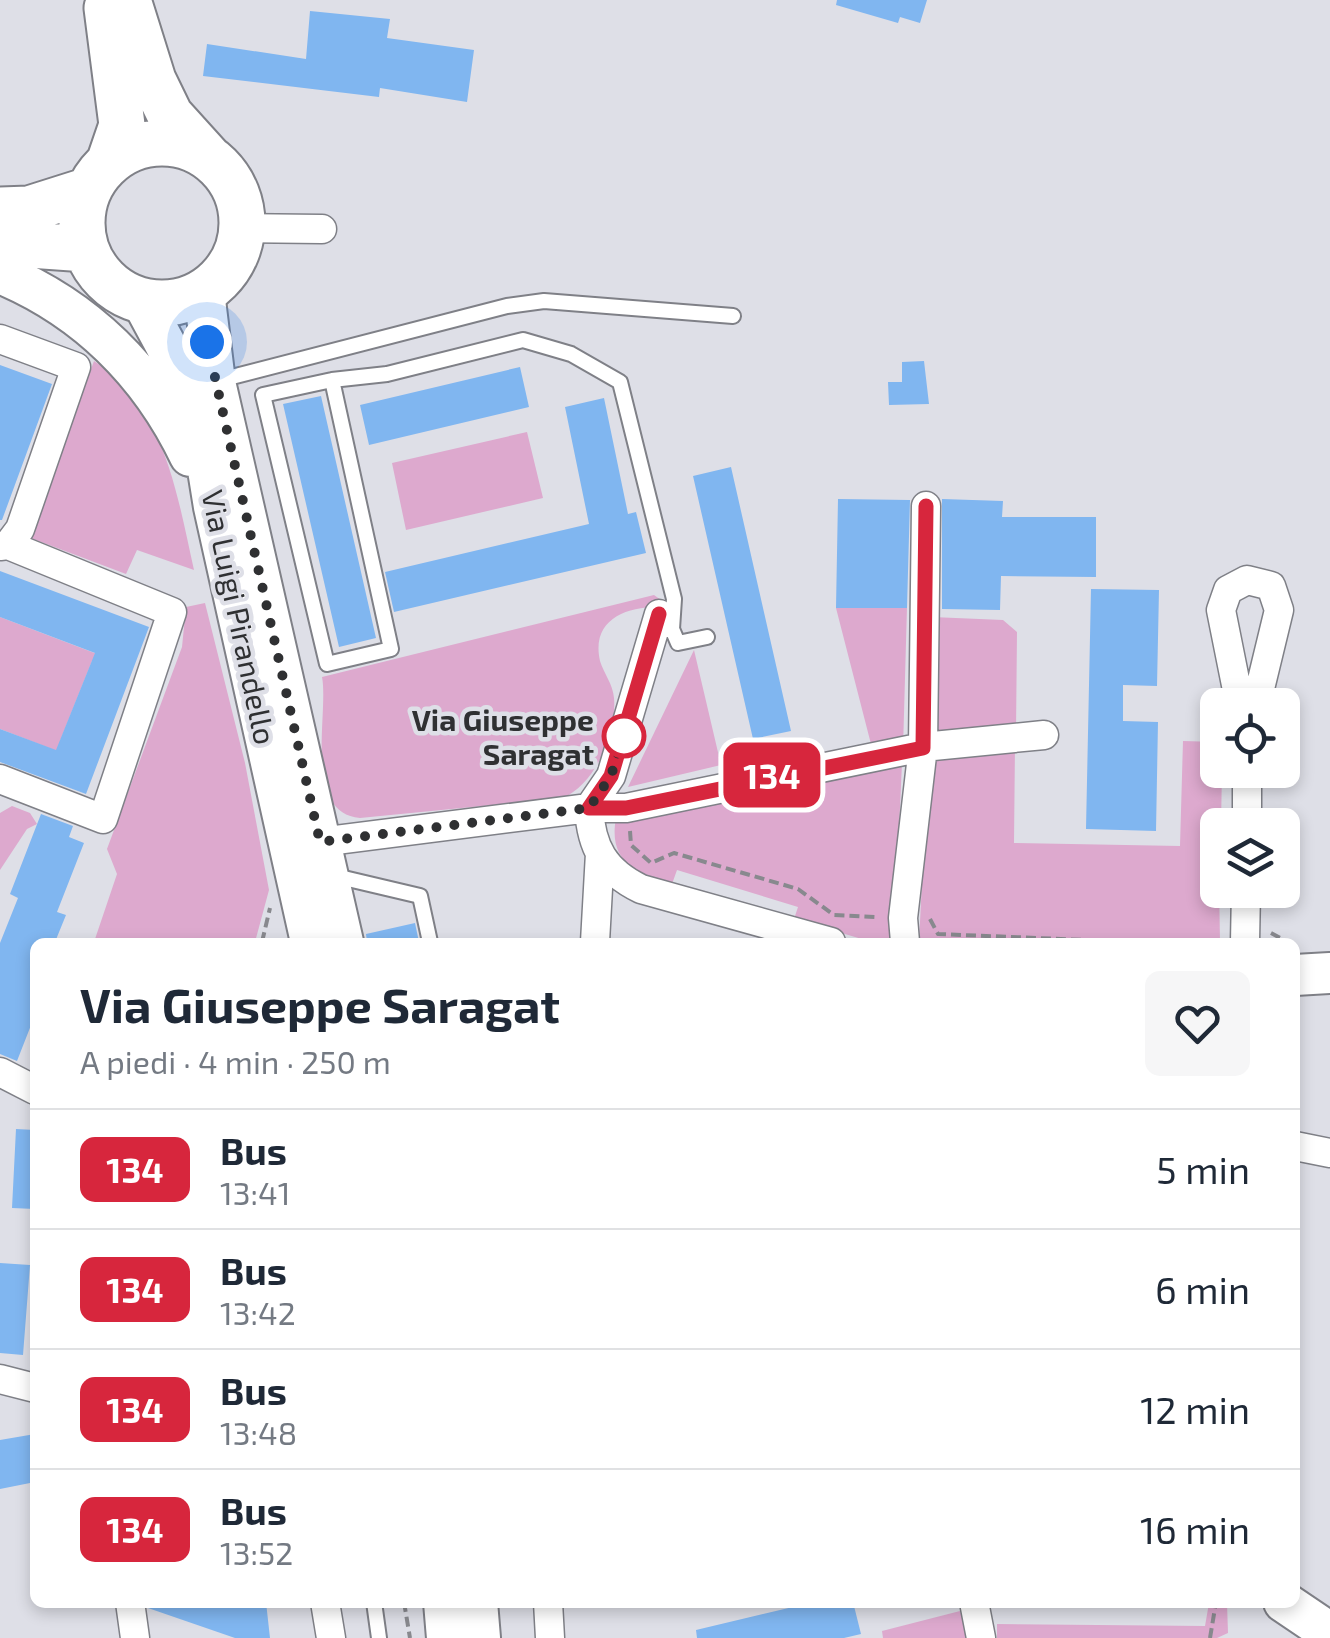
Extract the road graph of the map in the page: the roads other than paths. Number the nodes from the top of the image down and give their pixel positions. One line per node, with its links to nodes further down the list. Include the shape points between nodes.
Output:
1 (106, 0): 4 (main road, via 122,124)
2 (128, 0): 3 (main road, via 170,116)
3 (210, 158): 4 (main road, via 190,148 148,144); 6 (main road, via 240,202)
4 (99, 176): 5 (main road, via 29,209); 9 (main road, via 81,219)
5 (0, 210)
6 (243, 228): 7 (street); 11 (main road, via 231,265)
7 (322, 229)
8 (0, 243): 9 (main road)
9 (86, 249): 12 (main road, via 117,291)
10 (0, 273): 18 (main road, via 86,318 138,374 172,418)
11 (204, 292): 12 (main road, via 184,301); 16 (main road, Via Luigi Pirandello)
12 (142, 302): 18 (main road, Via Luigi Pirandello, via 200,420)
13 (732, 316): 16 (lane, via 594,304 506,306)
14 (0, 339): 19 (street, via 76,367 20,530)
15 (332, 380): 15 (lane, via 263,395 328,664 391,649); 20 (lane, via 387,374 523,340 571,354 620,382 674,599)
16 (215, 382): 29 (main road, Via Luigi Pirandello)
17 (926, 506): 25 (street)
18 (214, 507): 33 (main road, Via Luigi Pirandello)
19 (4, 545): 26 (street, via 172,612 104,819)
20 (662, 625): 21 (lane, via 678,643); 27 (street, via 611,776)
21 (707, 637)
22 (1237, 688): 23 (street, via 1221,610 1228,590 1247,580 1270,586 1279,610)
23 (1260, 688)
24 (1044, 736): 25 (street)
25 (923, 748): 27 (street, via 626,808); 32 (street)
26 (0, 779)
27 (589, 808): 28 (street, via 590,841); 29 (street)
28 (600, 854): 30 (street, via 620,879); 34 (street)
29 (324, 858): 35 (main road, Via Luigi Pirandello); 36 (lane, via 420,896)
30 (641, 889): 34 (street, via 622,897); 37 (street)
31 (1246, 908): 38 (street)
32 (904, 930)
33 (303, 934)
34 (594, 936)
35 (342, 938)
36 (429, 938)
37 (818, 938)
38 (1245, 938)
39 (1330, 973): 40 (main road)
40 (1300, 975)
41 (0, 1072): 42 (street)
42 (30, 1087)
43 (1300, 1147): 44 (street)
44 (1330, 1153)
45 (0, 1379): 46 (street)
46 (30, 1387)
47 (131, 1608): 56 (street)
48 (325, 1608): 57 (street)
49 (375, 1608): 58 (lane)
50 (444, 1608): 59 (main road)
51 (478, 1608): 60 (main road)
52 (548, 1608): 61 (street)
53 (975, 1608): 62 (street)
54 (1293, 1608): 55 (main road)
55 (1330, 1632)
56 (138, 1637)
57 (331, 1638)
58 (379, 1638)
59 (447, 1638)
60 (480, 1638)
61 (550, 1638)
62 (982, 1638)

